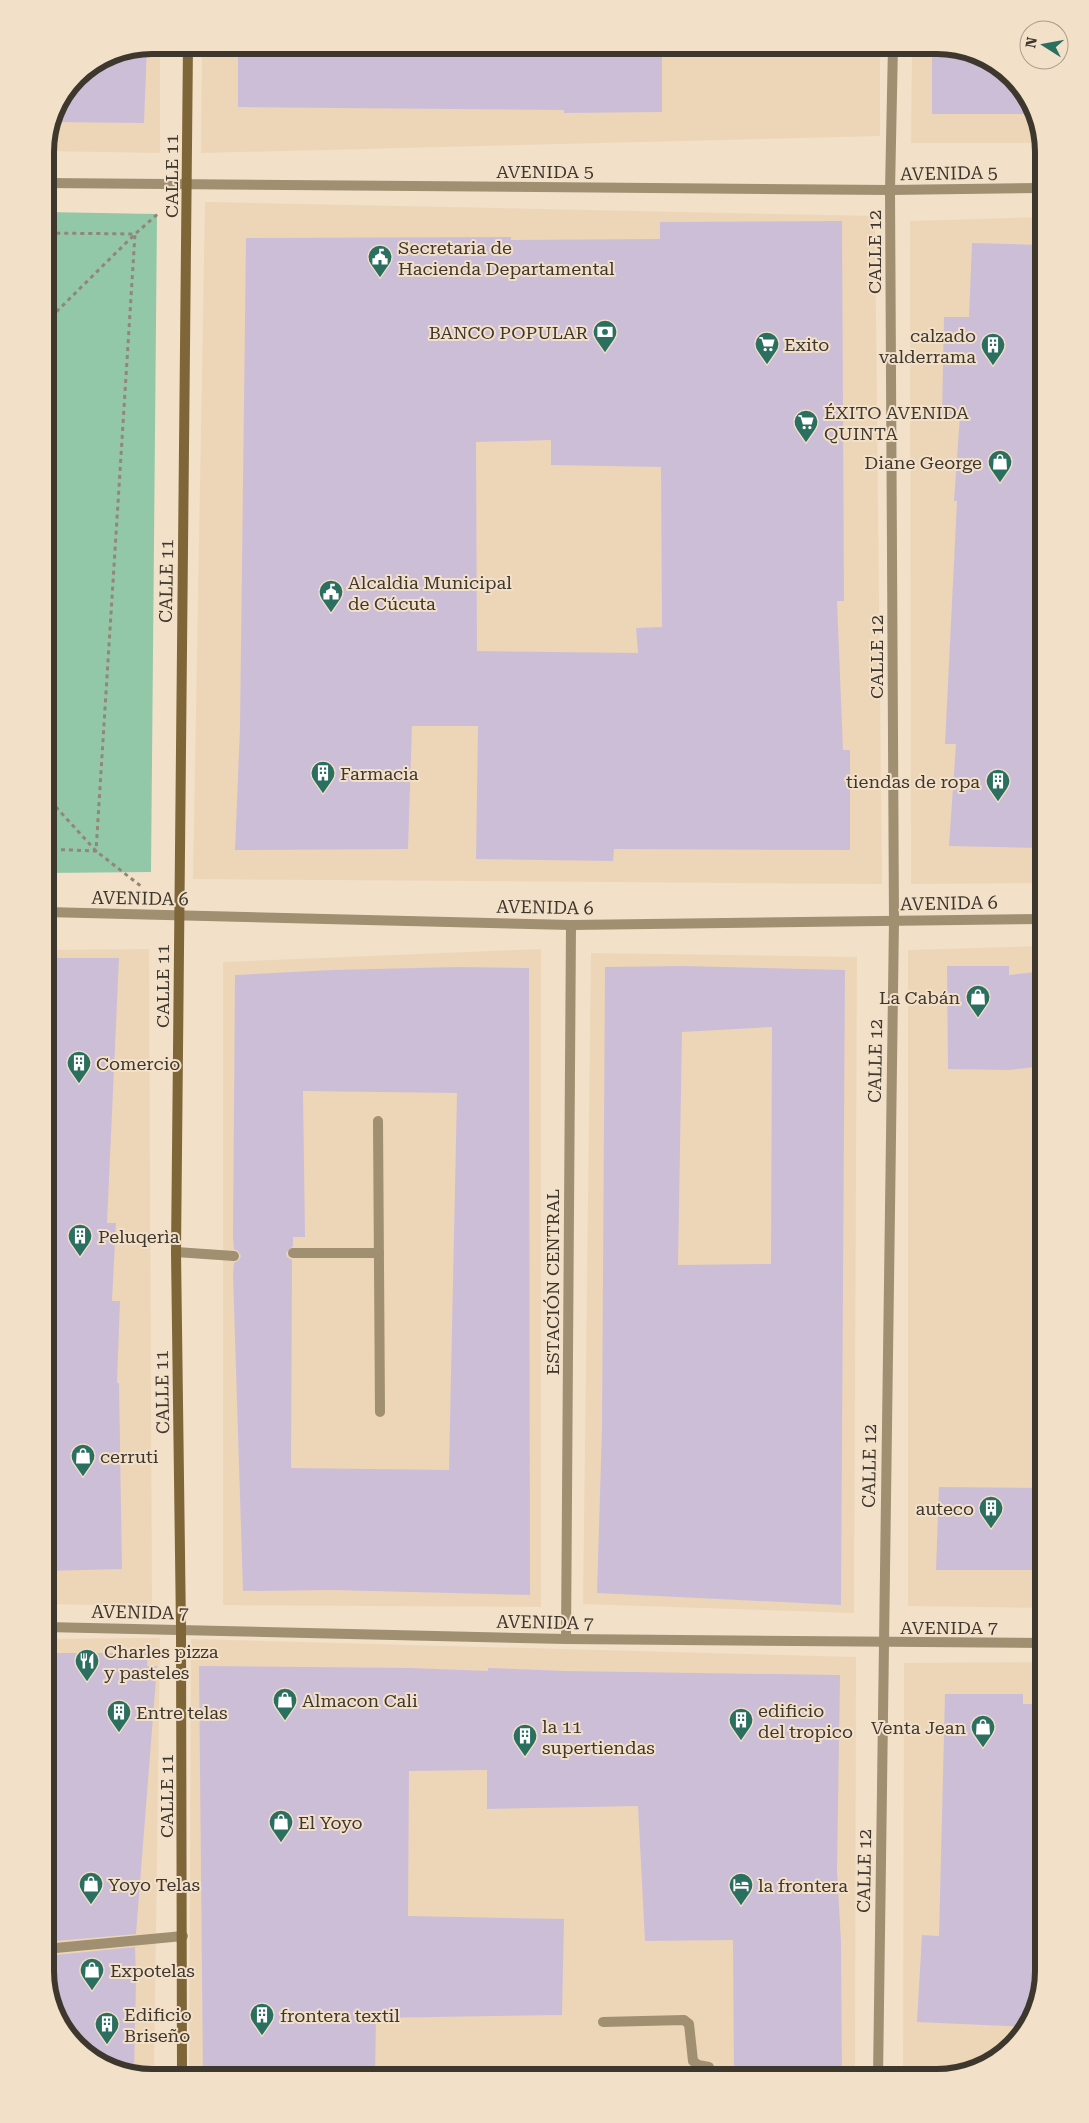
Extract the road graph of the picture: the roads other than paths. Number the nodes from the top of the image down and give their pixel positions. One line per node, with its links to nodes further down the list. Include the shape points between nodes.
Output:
1 (188, 54): 4 (street, CALLE 11)
2 (893, 54): 6 (street, CALLE 12)
3 (54, 183): 4 (street, AVENIDA 5)
4 (188, 186): 6 (street, AVENIDA 5); 8 (street, CALLE 11)
5 (1035, 188): 6 (street, AVENIDA 5)
6 (890, 190): 10 (street, CALLE 12)
7 (54, 912): 8 (street, AVENIDA 6)
8 (178, 916): 11 (street, AVENIDA 6); 13 (street, CALLE 11)
9 (1035, 919): 10 (street, AVENIDA 6)
10 (894, 920): 11 (street, AVENIDA 6); 21 (street, CALLE 12)
11 (571, 925): 20 (street, ESTACIÓN CENTRAL)
12 (378, 1122): 15 (street)
13 (176, 1252): 16 (street); 19 (street, CALLE 11)
14 (293, 1252): 15 (street)
15 (379, 1253): 17 (street)
16 (234, 1256)
17 (380, 1412)
18 (54, 1627): 19 (street, AVENIDA 7)
19 (181, 1629): 20 (street, AVENIDA 7); 23 (street, CALLE 11)
20 (566, 1639): 21 (street, AVENIDA 7)
21 (882, 1643): 22 (street, AVENIDA 7); 28 (street, CALLE 12)
22 (1035, 1643)
23 (183, 1936): 24 (street); 26 (street, CALLE 11)
24 (54, 1948)
25 (603, 2022): 27 (street, via 684,2020 689,2024 693,2061)
26 (182, 2069)
27 (710, 2069)
28 (878, 2069)

